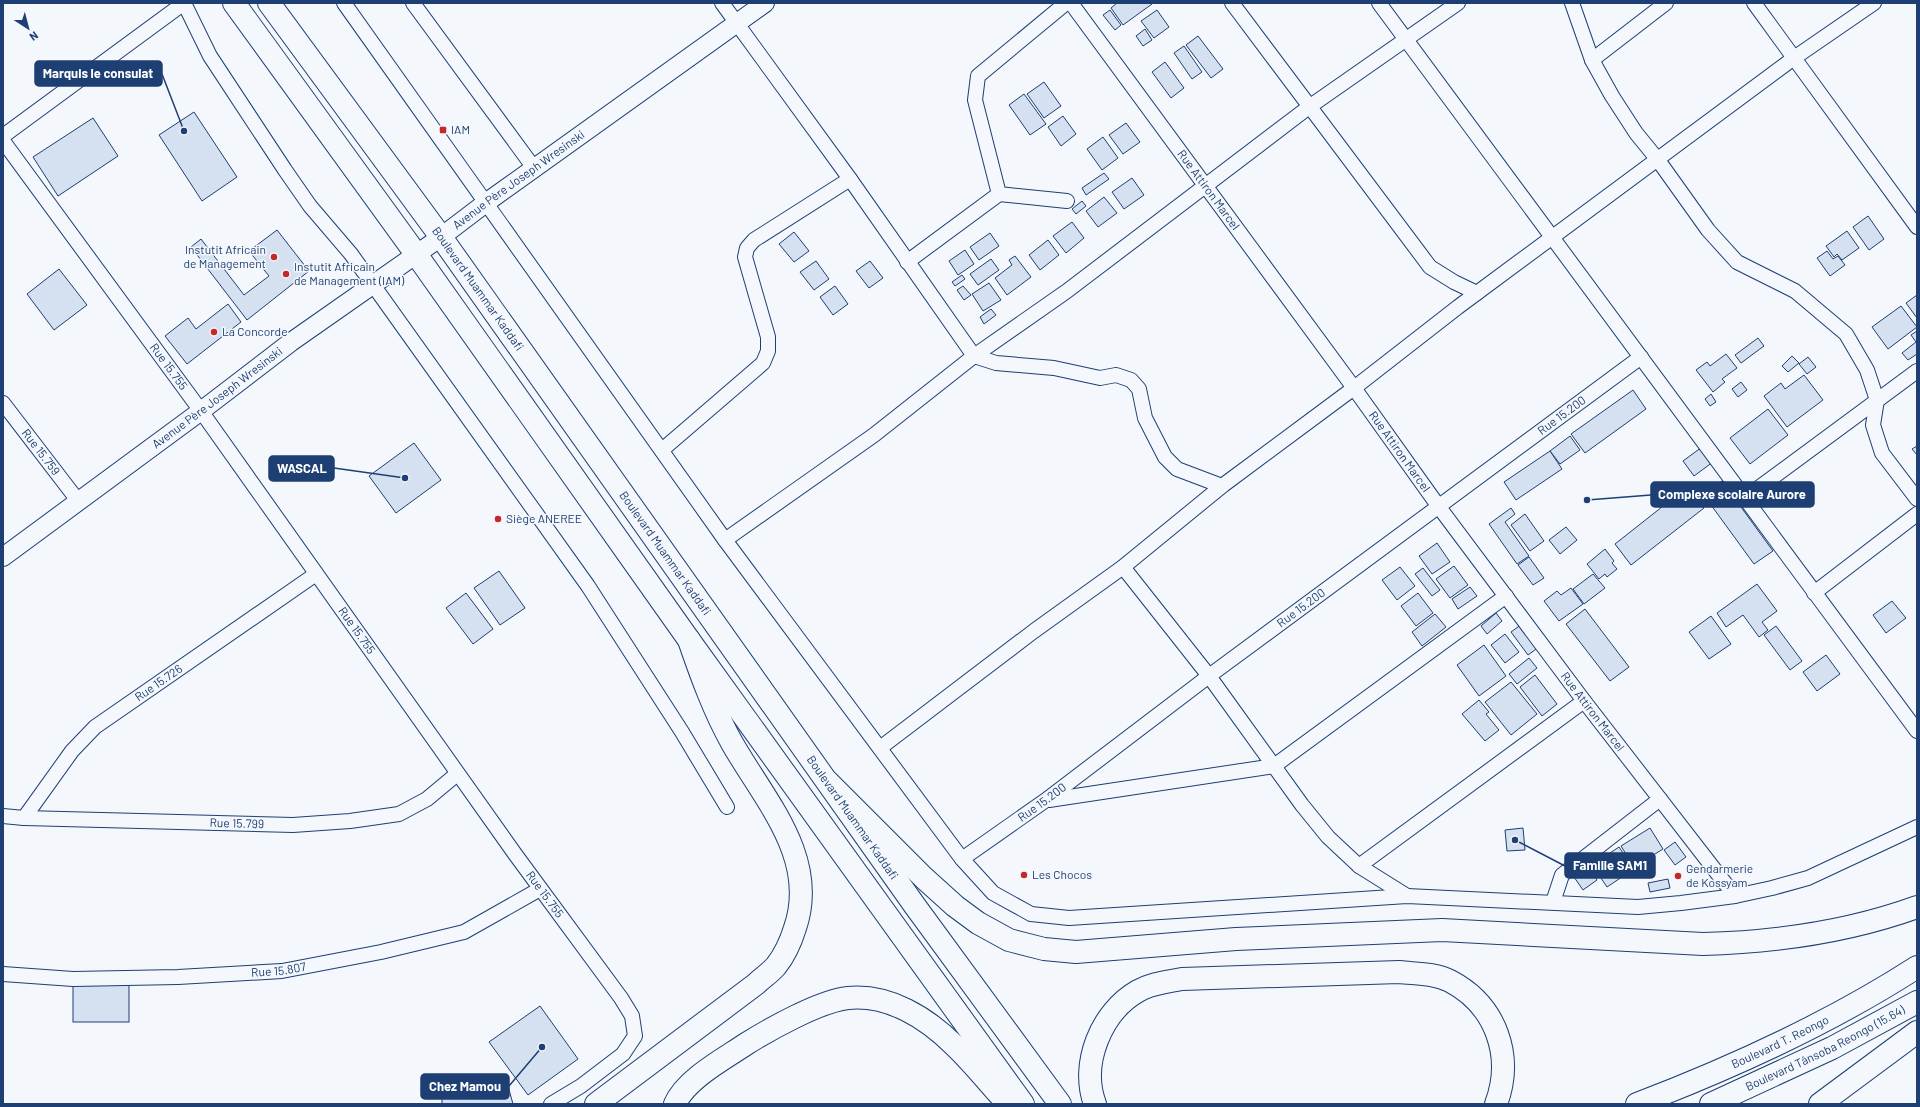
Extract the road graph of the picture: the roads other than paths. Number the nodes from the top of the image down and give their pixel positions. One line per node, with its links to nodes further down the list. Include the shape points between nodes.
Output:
1 (184, 3): 22 (street); 36 (street, via 210,56 285,170 310,206 351,254)
2 (234, 3): 34 (main road)
3 (270, 3): 32 (main road, Boulevard Muammar Kaddafi)
4 (344, 3): 30 (street)
5 (413, 3): 25 (street)
6 (722, 3): 17 (street)
7 (765, 3): 17 (street, Avenue Père Joseph Wresinski)
8 (1066, 3): 28 (street, via 978,76 975,100)
9 (1071, 3): 27 (street, Rue Attiron Marcel)
10 (1232, 3): 21 (street)
11 (1379, 3): 18 (street)
12 (1458, 3): 18 (street)
13 (1572, 3): 20 (street)
14 (1666, 3): 20 (street)
15 (1754, 3): 19 (street)
16 (1874, 3): 19 (street)
17 (737, 24): 25 (street, Avenue Père Joseph Wresinski); 26 (street)
18 (1406, 40): 21 (street); 33 (street)
19 (1794, 58): 24 (street); 31 (street)
20 (1592, 60): 24 (street, via 1632,127)
21 (1309, 107): 27 (street); 37 (street, via 1430,266)
22 (3, 136)
23 (3, 141): 44 (street, Rue 15.755)
24 (1658, 160): 33 (street); 42 (street, via 1708,230 1736,262 1795,291 1846,334 1867,370)
25 (534, 168): 30 (street, Avenue Père Joseph Wresinski)
26 (850, 179): 35 (street); 45 (street, via 754,240 747,248 745,257 768,337 768,351 763,363)
27 (1206, 187): 38 (street, via 1067,291); 41 (street, Rue Attiron Marcel)
28 (999, 194): 29 (street); 35 (street)
29 (1067, 201)
30 (486, 202): 32 (street, Avenue Père Joseph Wresinski); 45 (street)
31 (1917, 227)
32 (441, 237): 34 (street, Avenue Père Joseph Wresinski); 65 (main road, Boulevard Muammar Kaddafi)
33 (1552, 238): 37 (street); 39 (street)
34 (416, 254): 36 (street, Avenue Père Joseph Wresinski); 58 (main road)
35 (907, 262): 38 (street)
36 (373, 285): 44 (street, Avenue Père Joseph Wresinski, via 291,342); 68 (street, via 588,586)
37 (1477, 293): 41 (street)
38 (974, 356): 46 (street, via 996,363 1054,368 1100,378 1116,375 1131,380 1139,389 1145,418 1165,458 1176,469); 52 (street, via 874,435)
39 (1641, 357): 47 (street); 50 (street, Rue 15.200)
40 (1917, 371): 42 (street)
41 (1354, 388): 46 (street); 50 (street, Rue Attiron Marcel)
42 (1877, 400): 47 (street); 48 (street, via 1873,425 1882,453)
43 (3, 403): 49 (street, Rue 15.759)
44 (201, 411): 49 (street, Avenue Père Joseph Wresinski); 55 (street, Rue 15.755)
45 (662, 450): 52 (street)
46 (1222, 486): 54 (street)
47 (1745, 498): 56 (street)
48 (1917, 499)
49 (79, 502): 53 (street, Avenue Père Joseph Wresinski)
50 (1439, 506): 57 (street, Rue Attiron Marcel); 59 (street, Rue 15.200)
51 (1917, 514): 56 (street)
52 (725, 540): 62 (street)
53 (3, 557)
54 (1123, 567): 59 (street); 62 (street)
55 (316, 574): 64 (street, Rue 15.755); 70 (street, Rue 15.726, via 95,727 72,751)
56 (1814, 593): 61 (street)
57 (1506, 596): 60 (street, Rue Attiron Marcel); 63 (street)
58 (689, 640): 84 (main road, via 702,677 732,743 789,838 797,858 801,899 799,917 791,939 776,965 756,984); 87 (main road)
59 (1209, 676): 63 (street); 67 (street, Rue 15.200)
60 (1584, 701): 66 (street, Rue Attiron Marcel); 73 (street)
61 (1917, 731)
62 (880, 748): 72 (street)
63 (1274, 766): 67 (street); 73 (street, via 1328,837)
64 (457, 774): 70 (street, Rue 15.799, via 427,800 399,814 350,822 293,825); 74 (street, Rue 15.755)
65 (828, 782): 78 (main road, via 924,878 978,924 1009,940 1044,949 1076,952 1236,939 1442,930 1703,944 1742,943 1827,932 1864,924); 88 (main road, Boulevard Muammar Kaddafi)
66 (1660, 799): 76 (street, Rue Attiron Marcel); 77 (street, via 1562,875)
67 (1046, 800): 72 (street, Rue 15.200)
68 (727, 807)
69 (3, 816): 70 (street, Rue 15.799)
70 (24, 818)
71 (1917, 827): 76 (street, via 1808,878)
72 (962, 859): 75 (street, via 993,893 1031,914 1069,918)
73 (1359, 866): 75 (street)
74 (540, 889): 80 (street, Rue 15.807, via 464,932 381,952 282,971 178,977 73,979); 83 (street, Rue 15.755, via 621,998 632,1016 635,1036 623,1054 581,1086)
75 (1407, 896): 77 (street)
76 (1735, 896): 77 (street, via 1638,907)
77 (1553, 902)
78 (1917, 907)
79 (1917, 967): 91 (main road, Boulevard T. Reongo, via 1856,1004 1802,1032)
80 (3, 974)
81 (1917, 1002): 92 (main road, Boulevard Tânsoba Reongo (15.64), via 1832,1048)
82 (1917, 1032): 93 (main road)
83 (551, 1104)
84 (596, 1104)
85 (675, 1104): 86 (main road, via 678,1097 702,1074 753,1040 807,1011 847,998 874,999 898,1005 925,1021 954,1045)
86 (1008, 1104)
87 (1023, 1104)
88 (1060, 1104)
89 (1095, 1104): 90 (main road, via 1090,1077 1092,1059 1102,1029 1124,1000 1144,988 1182,979 1399,972 1428,974 1449,981 1467,992 1492,1019 1499,1037 1503,1060)
90 (1496, 1104)
91 (1637, 1104)
92 (1711, 1104)
93 (1820, 1104)

